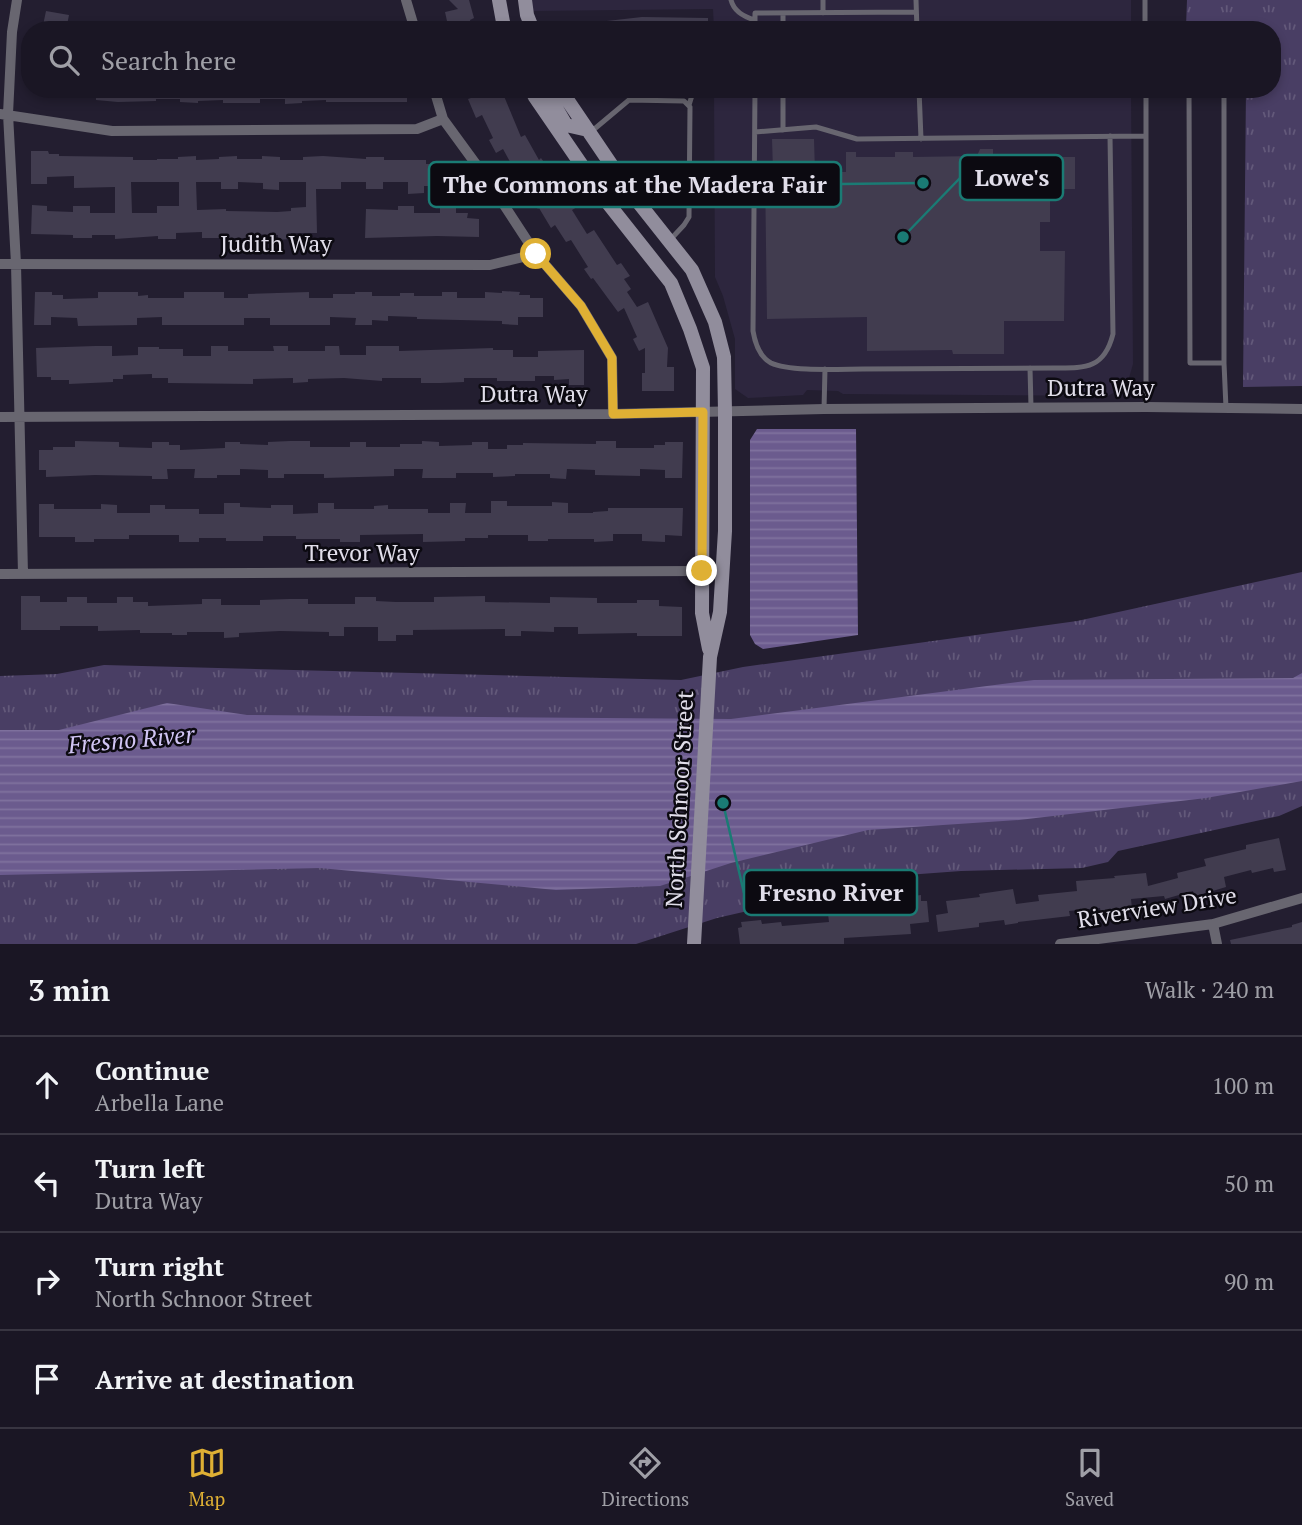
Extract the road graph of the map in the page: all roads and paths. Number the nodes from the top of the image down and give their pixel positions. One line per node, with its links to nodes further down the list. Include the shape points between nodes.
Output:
1 (17, 0): 31 (street)
2 (406, 0): 13 (street)
3 (499, 0): 14 (street)
4 (525, 0): 15 (street)
5 (731, 0): 12 (lane, via 740,14)
6 (823, 0): 11 (lane)
7 (916, 0): 9 (lane)
8 (1145, 0): 18 (lane)
9 (916, 12): 11 (lane); 17 (lane)
10 (783, 13): 11 (lane); 12 (lane, via 755,13); 16 (lane)
11 (823, 13)
12 (755, 20)
13 (412, 21)
14 (503, 21)
15 (529, 21)
16 (783, 21)
17 (916, 21)
18 (1145, 21)
19 (437, 98): 32 (street)
20 (536, 98): 51 (street, North Schnoor Street, via 607,202 671,283 703,368)
21 (550, 98): 34 (street, via 566,125)
22 (566, 98): 34 (street, North Schnoor Street)
23 (692, 98): 30 (lane)
24 (755, 98): 35 (lane)
25 (783, 98): 33 (lane)
26 (919, 98): 38 (lane)
27 (1146, 98): 37 (lane)
28 (1189, 98): 43 (lane, via 1190,363)
29 (1224, 98): 43 (lane)
30 (689, 105): 34 (lane, via 684,101 629,100); 39 (lane, via 689,217)
31 (4, 114): 32 (street, via 112,131 417,129); 42 (street)
32 (443, 119): 40 (street)
33 (783, 130): 35 (lane); 38 (lane, via 816,127 857,139)
34 (589, 132): 39 (street, North Schnoor Street)
35 (755, 132): 45 (lane, via 755,342 768,362)
36 (1111, 136): 37 (lane); 38 (lane); 44 (lane, via 1114,334 1110,346 1086,368)
37 (1146, 136): 46 (lane)
38 (921, 138)
39 (669, 241): 52 (street, North Schnoor Street, via 692,270 715,322 723,357)
40 (536, 254): 42 (street, Judith Way, via 490,265); 53 (street, via 581,306 612,358)
41 (0, 264): 42 (street, Judith Way)
42 (16, 264): 55 (street)
43 (1224, 363): 48 (lane)
44 (1030, 368): 45 (lane); 47 (lane)
45 (825, 369): 49 (lane)
46 (1146, 407): 47 (street, Dutra Way); 48 (street, Dutra Way)
47 (1031, 408): 49 (street, Dutra Way)
48 (1226, 408): 50 (street, Dutra Way)
49 (824, 409): 52 (street, Dutra Way)
50 (1302, 409)
51 (703, 412): 52 (street, Dutra Way); 53 (street, Dutra Way); 56 (street, North Schnoor Street)
52 (726, 412): 59 (street, North Schnoor Street, via 726,531 720,612)
53 (613, 414): 55 (street, Dutra Way)
54 (0, 417): 55 (street, Dutra Way)
55 (18, 418): 58 (street)
56 (702, 571): 58 (street, Trevor Way); 59 (street, North Schnoor Street, via 702,613)
57 (0, 574): 58 (street, Trevor Way)
58 (23, 574)
59 (710, 657): 62 (street, North Schnoor Street)
60 (1302, 898): 61 (street, Riverview Drive)
61 (1213, 924): 63 (street, Riverview Drive); 64 (street)
62 (694, 944)
63 (1060, 944)
64 (1216, 944)

